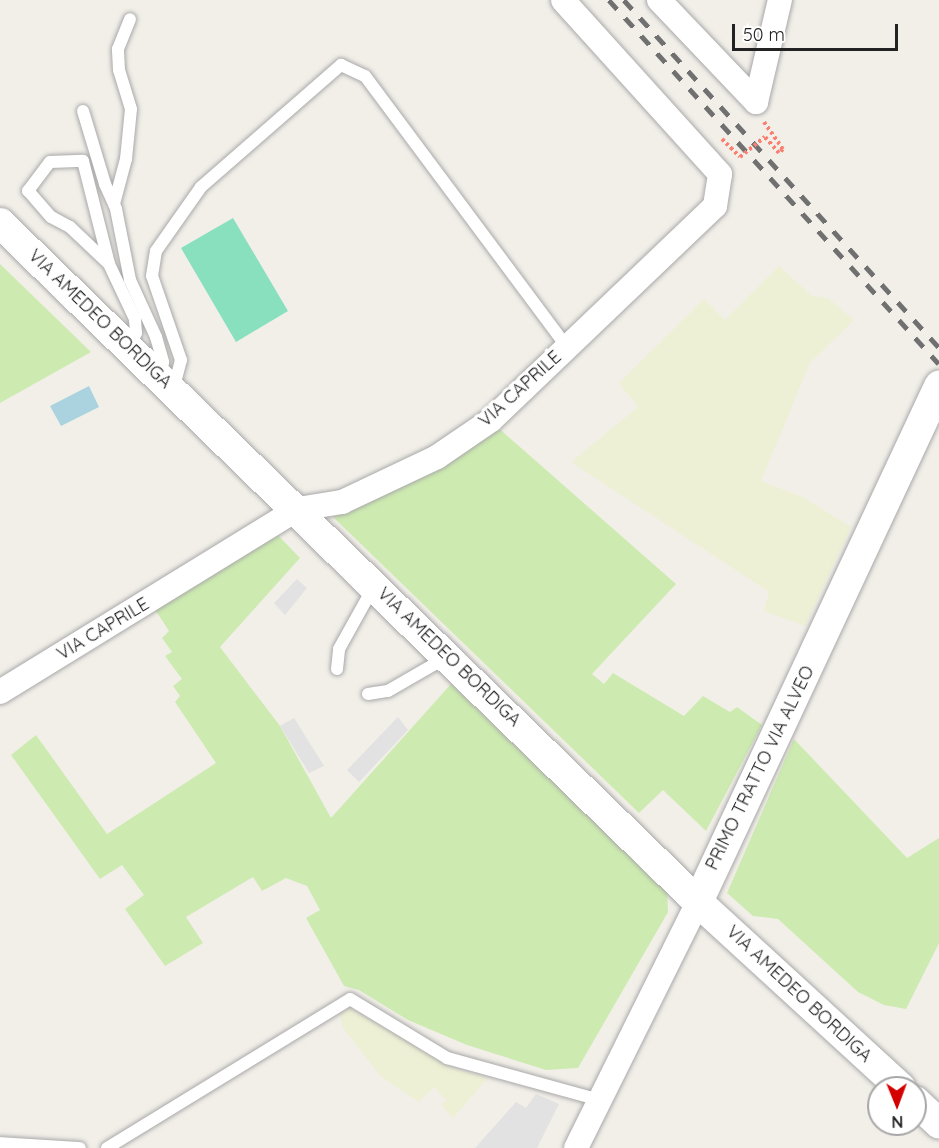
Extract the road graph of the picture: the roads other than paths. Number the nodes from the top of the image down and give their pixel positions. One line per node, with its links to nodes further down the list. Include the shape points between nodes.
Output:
1 (563, 0): 9 (street, VIA CAPRILE, via 720,174 715,206 696,228)
2 (659, 0): 3 (street, via 756,102)
3 (780, 0)
4 (130, 19): 6 (lane, via 118,49 119,70 131,109 126,159)
5 (83, 111): 6 (lane)
6 (114, 204): 11 (lane, via 130,280 156,337)
7 (0, 223): 10 (street, VIA AMEDEO BORDIGA)
8 (109, 264): 8 (lane, via 83,161 51,162 28,191 51,217 70,227); 10 (lane, via 135,319 136,333)
9 (567, 346): 11 (lane, via 365,76 340,65 201,187 156,251 152,276 181,360); 13 (street, VIA CAPRILE, via 491,420 437,457 342,502)
10 (129, 347): 11 (street, VIA AMEDEO BORDIGA)
11 (166, 384): 13 (street, VIA AMEDEO BORDIGA)
12 (939, 386): 19 (street, PRIMO TRATTO VIA ALVEO)
13 (298, 509): 14 (street, VIA AMEDEO BORDIGA); 17 (street, VIA CAPRILE)
14 (375, 585): 15 (street, VIA AMEDEO BORDIGA); 16 (lane, via 339,649)
15 (448, 657): 18 (lane, via 388,692); 19 (street, VIA AMEDEO BORDIGA)
16 (337, 669)
17 (0, 692)
18 (368, 694)
19 (698, 902): 20 (street, VIA AMEDEO BORDIGA); 21 (street, PRIMO TRATTO VIA ALVEO)
20 (888, 1076)
21 (600, 1100): 26 (lane, via 447,1058 350,999); 27 (street, PRIMO TRATTO VIA ALVEO)
22 (927, 1112): 23 (street)
23 (939, 1123)
24 (0, 1143): 25 (lane)
25 (80, 1148)
26 (107, 1148)
27 (576, 1148)

